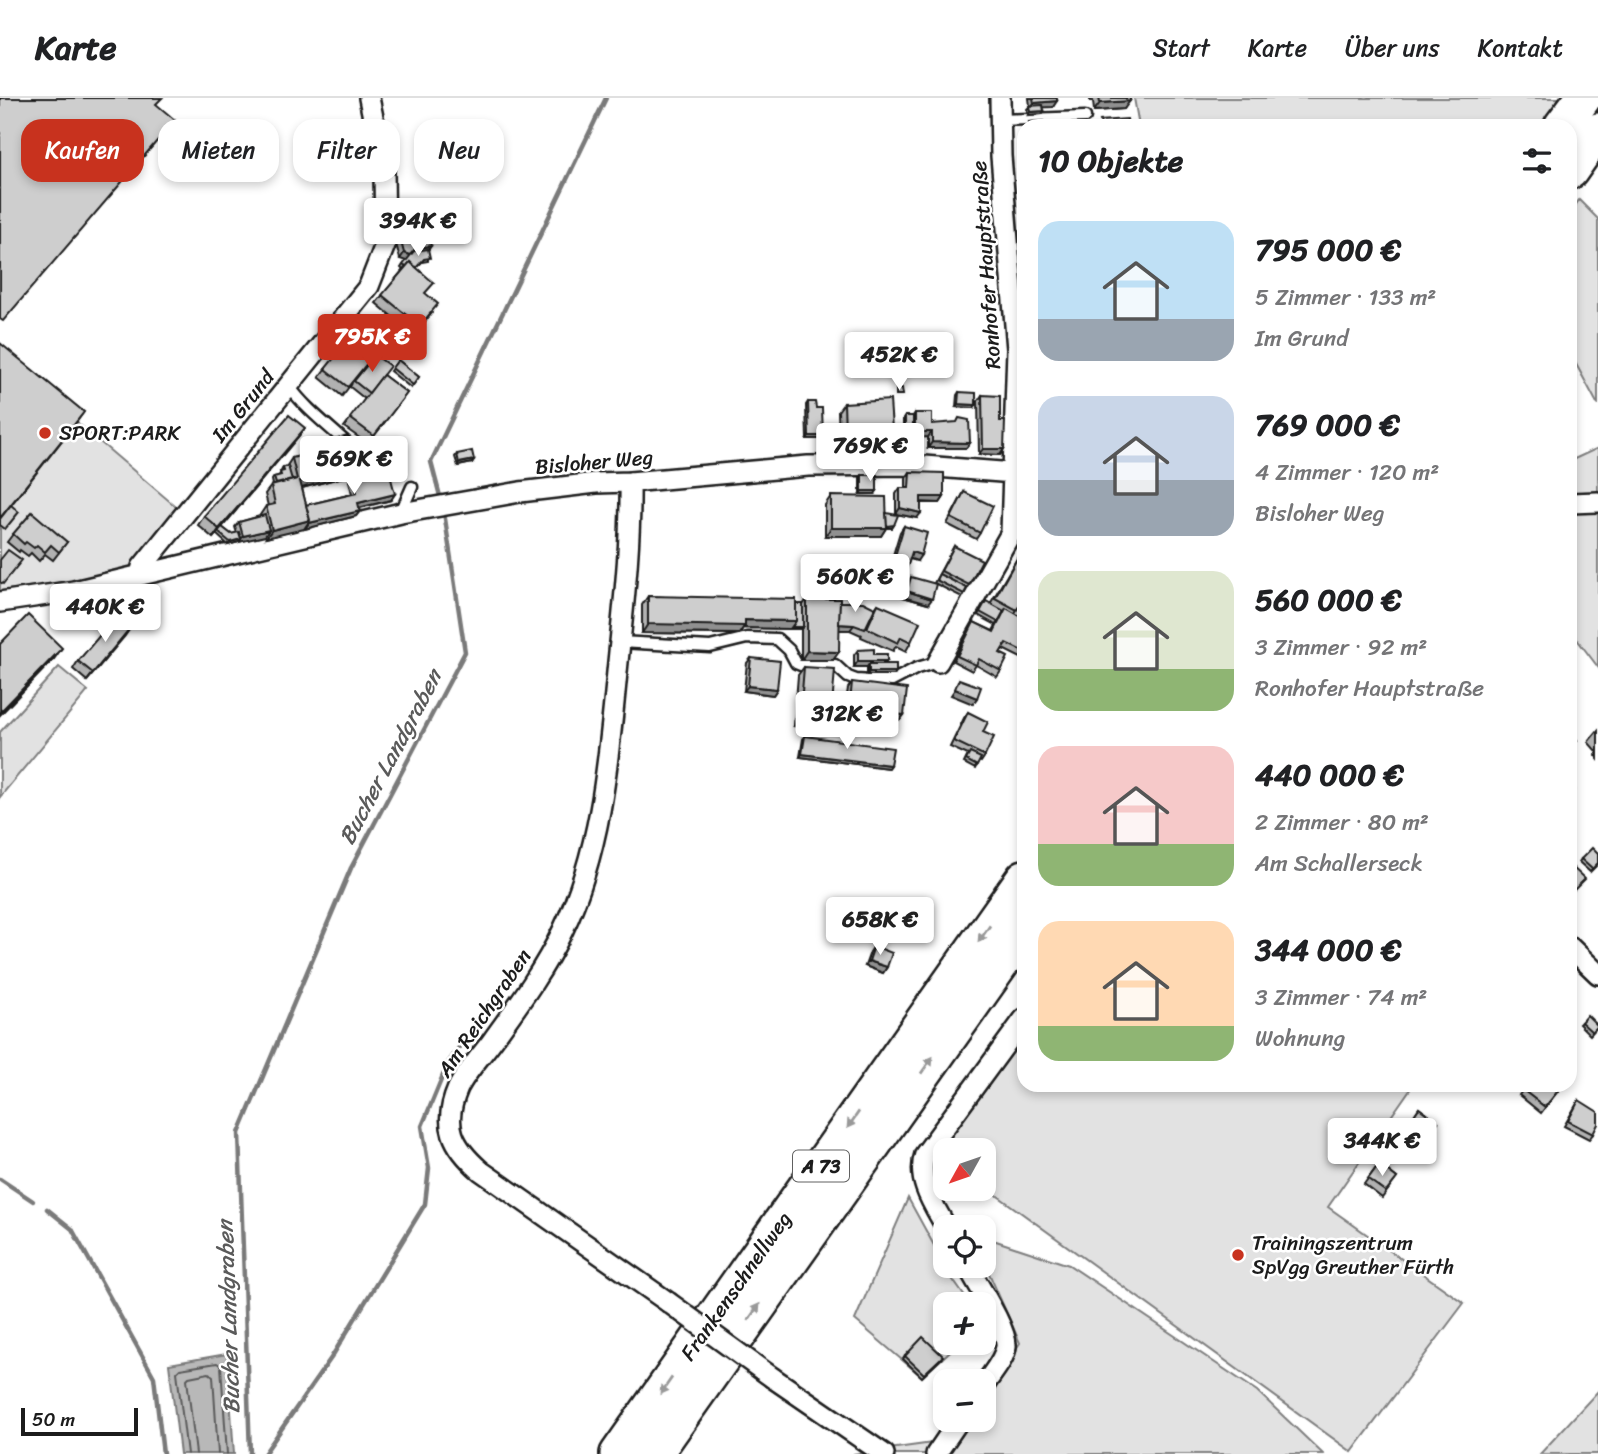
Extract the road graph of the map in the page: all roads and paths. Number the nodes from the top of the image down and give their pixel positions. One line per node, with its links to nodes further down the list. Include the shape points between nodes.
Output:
1 (369, 98): 7 (street, Im Grund, via 384,171 386,245 369,286)
2 (1000, 98): 6 (street, Ronhofer Hauptstraße)
3 (1086, 117): 5 (lane)
4 (1017, 119): 6 (lane)
5 (1029, 119)
6 (1000, 120): 9 (street, Ronhofer Hauptstraße, via 1017,349)
7 (289, 386): 8 (lane); 16 (street, Im Grund, via 142,567)
8 (363, 459)
9 (1014, 473): 10 (street, Bisloher Weg, via 911,465 808,466); 15 (street, Ronhofer Hauptstraße)
10 (630, 482): 14 (street, Bisloher Weg, via 583,484); 18 (street, Am Reichgraben, via 631,526)
11 (412, 487): 14 (lane)
12 (1598, 502): 13 (street)
13 (1577, 503)
14 (401, 513): 16 (street, Bisloher Weg)
15 (1017, 535): 19 (street, Ronhofer Hauptstraße)
16 (141, 575): 17 (street, Bisloher Weg)
17 (0, 602)
18 (620, 642): 19 (lane, via 710,647 747,638 777,639 796,663 835,664 848,677 864,681 892,681); 31 (street, Am Reichgraben, bridge, via 608,762 592,858 540,975 459,1086 449,1113 453,1138 481,1171)
19 (937, 662)
20 (1017, 888): 29 (highway, Frankenschnellweg / A 73, one-way to 29)
21 (1017, 941): 30 (highway, Frankenschnellweg / A 73, one-way to 21)
22 (1577, 954): 23 (street)
23 (1598, 974)
24 (1017, 1028): 25 (street, via 925,1154 922,1177)
25 (940, 1215)
26 (974, 1278): 27 (street, via 1006,1345)
27 (995, 1369)
28 (951, 1432): 32 (street)
29 (618, 1454)
30 (654, 1454)
31 (884, 1454)
32 (936, 1454)

